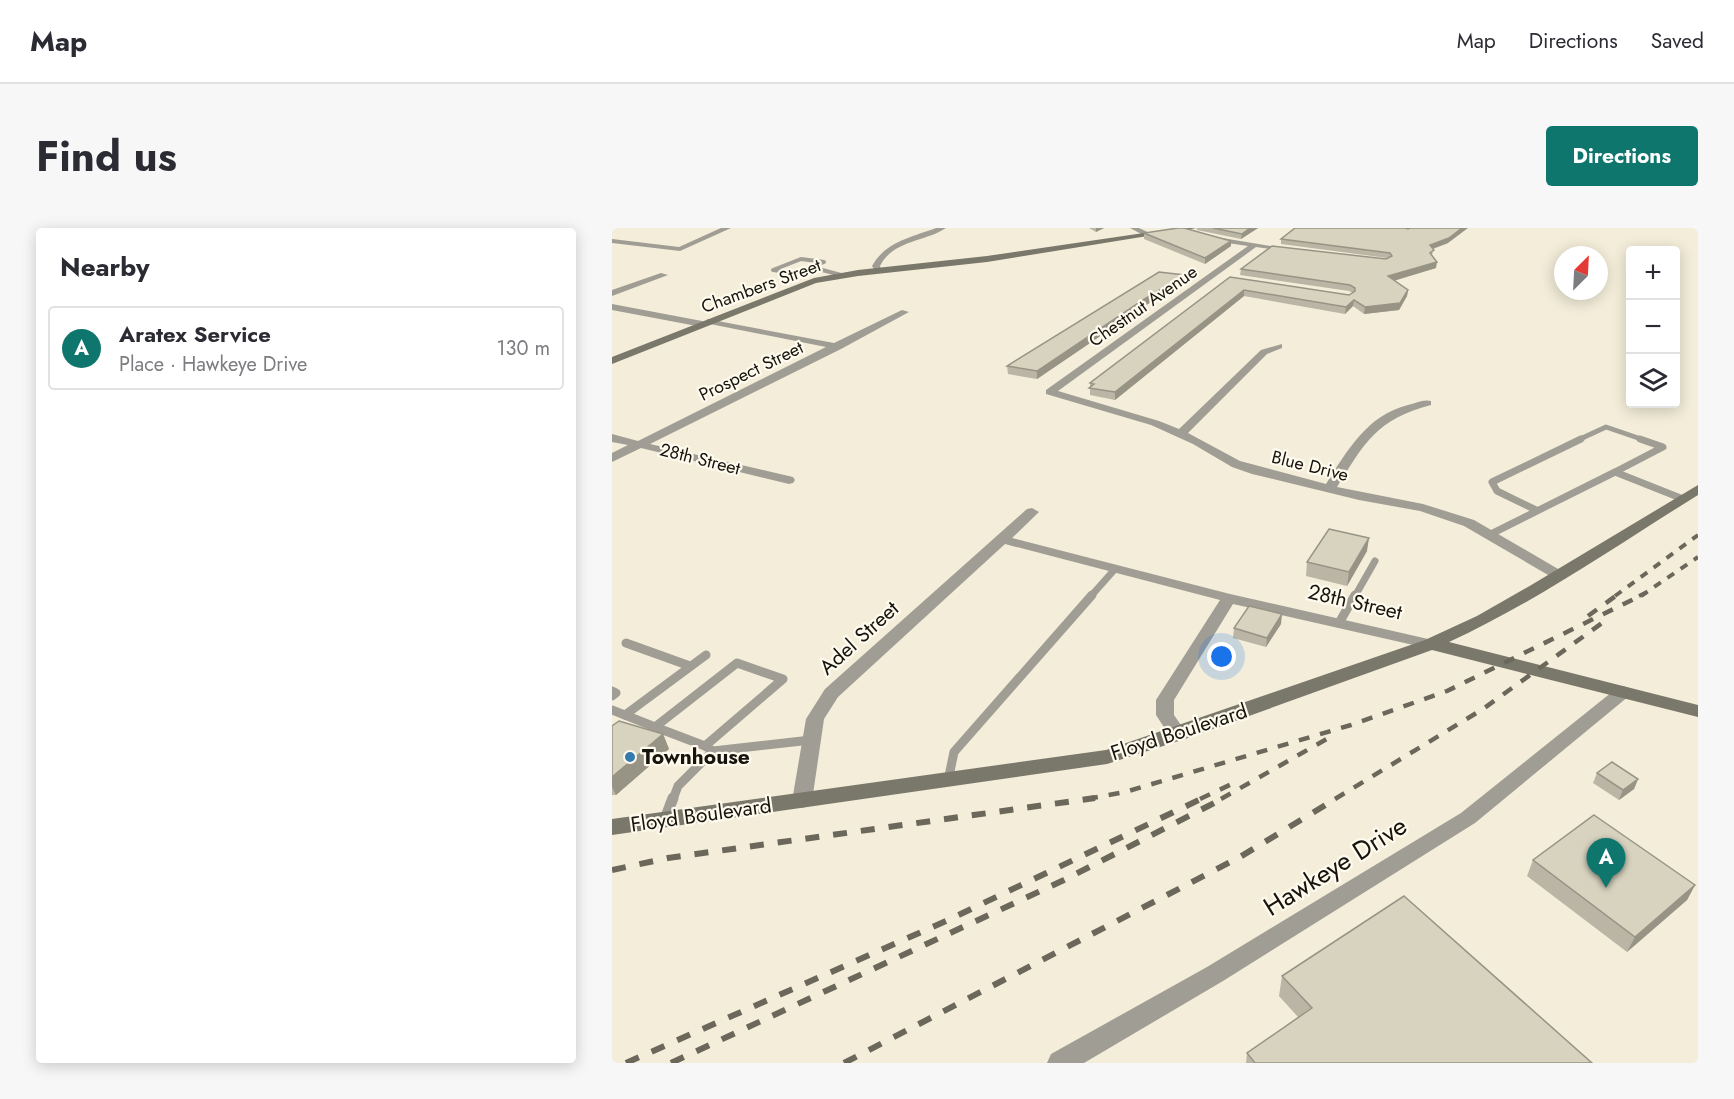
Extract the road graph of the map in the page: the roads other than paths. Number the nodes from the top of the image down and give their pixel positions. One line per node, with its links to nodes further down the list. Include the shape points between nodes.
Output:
1 (728, 228): 6 (street, via 680,249)
2 (943, 228): 10 (street, via 887,252 878,259)
3 (1133, 228): 5 (street)
4 (1189, 229): 5 (main road, Chambers Street); 7 (street, via 1222,241)
5 (1150, 235): 10 (main road, Chambers Street, via 976,261)
6 (612, 241)
7 (1254, 245): 8 (street); 13 (street, Chestnut Avenue)
8 (1302, 251)
9 (811, 267): 9 (lane, via 797,273 773,270 801,259 824,262); 12 (lane)
10 (879, 270): 12 (main road, Chambers Street)
11 (664, 275): 15 (street)
12 (841, 275): 18 (main road, Chambers Street, via 787,290)
13 (1213, 276): 14 (street); 22 (street, Chestnut Avenue)
14 (1225, 278)
15 (612, 293)
16 (612, 307): 18 (street)
17 (905, 312): 20 (street, Prospect Street)
18 (706, 323): 20 (street); 21 (main road, Chambers Street)
19 (1279, 346): 24 (street, via 1264,352)
20 (838, 347): 26 (street, Prospect Street)
21 (612, 361)
22 (1050, 392): 24 (street, Blue Drive)
23 (1426, 403): 30 (street, via 1405,407 1372,425)
24 (1181, 433): 30 (street, Blue Drive, via 1236,464)
25 (612, 438): 26 (street, 28th Street)
26 (640, 444): 27 (street, Prospect Street); 29 (street, 28th Street)
27 (612, 458)
28 (1615, 472): 32 (lane); 33 (lane); 33 (lane, via 1663,447 1606,427 1492,482 1497,491)
29 (789, 480)
30 (1329, 489): 35 (street, Blue Drive, via 1444,514)
31 (1698, 489): 32 (main road, Floyd Boulevard)
32 (1683, 499): 39 (main road, Floyd Boulevard)
33 (1536, 510): 35 (lane)
34 (1032, 512): 36 (street, Adel Street)
35 (1489, 535): 39 (street, Blue Drive)
36 (1001, 539): 38 (street, 28th Street); 54 (street, Adel Street, via 831,693 815,719)
37 (1375, 561): 41 (lane)
38 (1115, 569): 40 (street, 28th Street); 56 (lane, via 954,752)
39 (1560, 576): 43 (main road, Floyd Boulevard, via 1483,620)
40 (1229, 598): 41 (street, 28th Street); 53 (street, via 1165,700 1165,715)
41 (1339, 623): 43 (street, 28th Street)
42 (626, 643): 45 (lane)
43 (1431, 644): 47 (main road, 28th Street); 53 (main road, Floyd Boulevard)
44 (706, 655): 45 (lane)
45 (690, 666): 51 (lane)
46 (612, 691): 48 (lane, via 616,693)
47 (1623, 692): 50 (main road, 28th Street); 60 (street, Hawkeye Drive, via 1468,818 1215,974)
48 (612, 696)
49 (612, 710): 51 (lane)
50 (1698, 711)
51 (625, 718): 52 (lane)
52 (655, 726): 55 (lane); 55 (lane, via 737,663 783,679)
53 (1178, 734): 56 (main road, Floyd Boulevard, via 1107,757)
54 (812, 740): 55 (lane); 57 (street, Adel Street)
55 (709, 749): 58 (lane, via 678,786)
56 (948, 781): 57 (main road, Floyd Boulevard)
57 (802, 801): 58 (main road, Floyd Boulevard)
58 (665, 819): 59 (main road, Floyd Boulevard)
59 (612, 827)
60 (1060, 1063)

